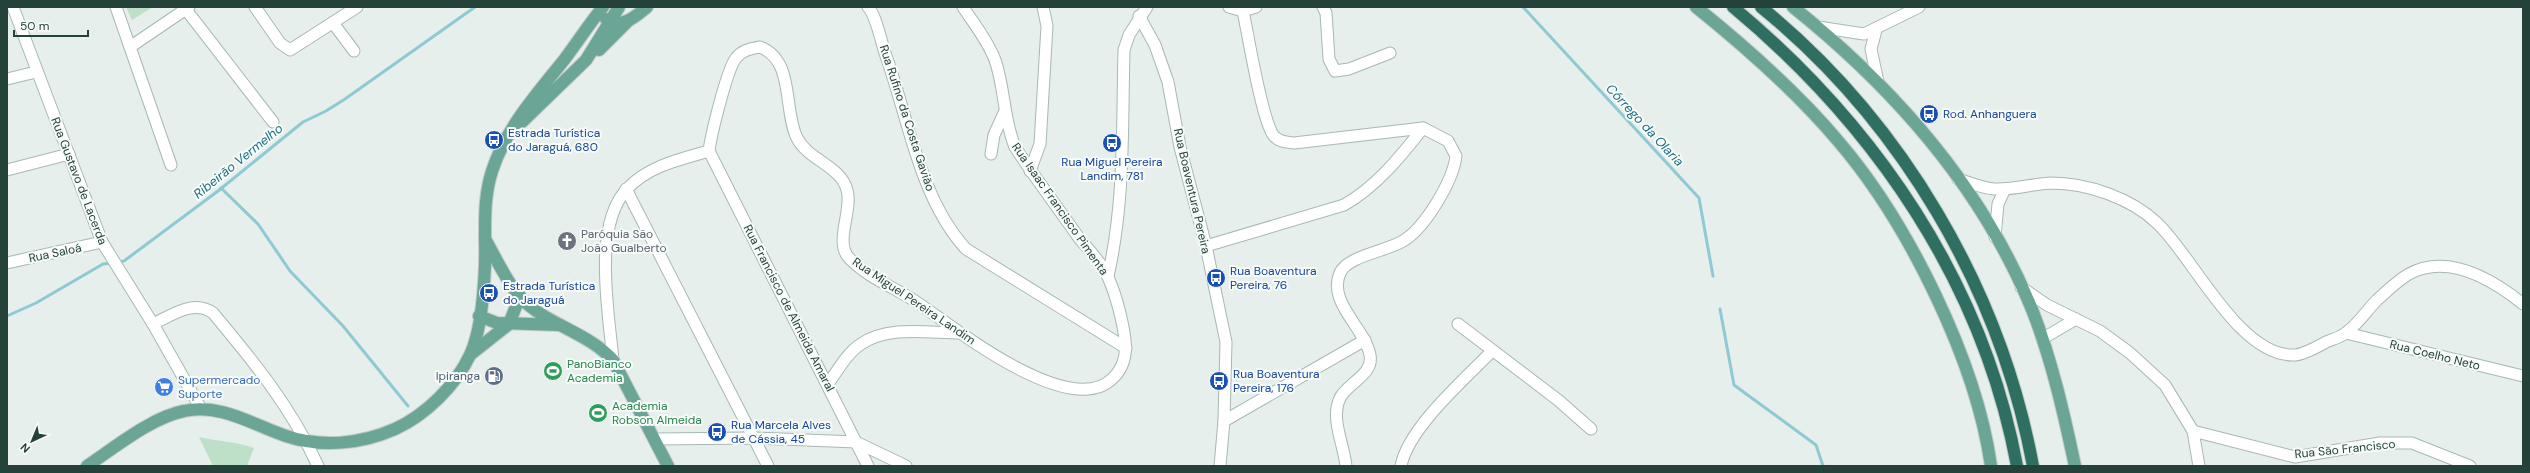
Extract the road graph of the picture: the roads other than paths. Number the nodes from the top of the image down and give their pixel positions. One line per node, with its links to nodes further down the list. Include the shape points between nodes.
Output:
1 (13, 7): 32 (street, Rua Gustavo de Lacerda)
2 (116, 7): 28 (street)
3 (255, 7): 25 (street, via 287,50 294,49)
4 (357, 7): 25 (street)
5 (619, 7): 24 (main road)
6 (647, 7): 23 (main road)
7 (868, 7): 69 (street, Rua Rufino da Costa Gavião, via 890,66 927,185 954,235 966,249)
8 (963, 7): 35 (street, Rua Isaac Francisco Pimenta, via 990,49 995,62)
9 (1043, 7): 44 (street, via 1047,26 1040,144)
10 (1147, 7): 22 (street)
11 (1229, 7): 21 (street)
12 (1256, 7): 21 (street)
13 (1324, 7): 30 (street, via 1329,59 1335,71 1349,69)
14 (1696, 7): 93 (main road, via 1768,69 1818,119 1839,142 1887,209 1930,285 1958,348 1970,382)
15 (1733, 7): 94 (highway, via 1796,62 1838,106 1889,170 1920,216 1978,331 2003,405)
16 (1761, 7): 95 (highway, via 1844,86 1892,145 1934,208 1959,251 1998,340 2014,384)
17 (1793, 7): 26 (main road)
18 (1919, 7): 27 (street)
19 (187, 8): 28 (street); 36 (street)
20 (602, 8): 24 (main road, via 605,17); 38 (main road, via 531,100)
21 (1243, 11): 37 (street, via 1258,88 1272,133 1278,139 1294,143)
22 (1139, 16): 51 (street, Rua Boaventura Pereira, via 1155,45 1168,82 1180,147); 55 (street, via 1124,50 1120,201)
23 (628, 21): 24 (main road); 31 (main road)
24 (611, 22): 31 (main road)
25 (333, 23): 29 (street)
26 (1818, 27): 27 (street, via 1856,35); 34 (main road)
27 (1876, 30): 34 (street, via 1871,49)
28 (130, 47): 42 (street)
29 (354, 51)
30 (1390, 53)
31 (586, 60): 38 (main road)
32 (36, 72): 33 (street); 40 (street, Rua Gustavo de Lacerda)
33 (7, 79)
34 (1878, 82): 45 (main road, via 1922,130)
35 (1004, 113): 41 (street, via 994,135); 44 (street, Rua Isaac Francisco Pimenta, via 1015,147)
36 (274, 122)
37 (1423, 128): 51 (street, via 1376,181 1360,196 1344,205); 68 (street, via 1448,141 1455,150 1452,176 1415,233 1396,245 1348,263 1340,272 1337,281 1339,298)
38 (510, 132): 49 (main road, via 492,170 486,193)
39 (709, 151): 46 (street, via 658,167); 65 (street, Rua Miguel Pereira Landim, via 711,134 734,61 743,51 752,48 767,50 774,54 781,67 797,138 809,154 834,171 847,187 844,243 846,254 860,267 917,302); 74 (street, Rua Francisco de Almeida Amaral)
40 (69, 154): 43 (street); 50 (street, Rua Gustavo de Lacerda)
41 (991, 154)
42 (171, 165)
43 (7, 170)
44 (1030, 171): 55 (street, Rua Isaac Francisco Pimenta)
45 (1958, 180): 47 (street, via 1992,189); 48 (main road)
46 (626, 189): 72 (street, via 617,205 607,236 604,262); 79 (street)
47 (2005, 189): 48 (street, via 1998,204); 66 (street, via 2027,185 2072,185 2120,199 2141,210 2167,233 2226,311 2248,335 2263,346 2280,353 2295,355)
48 (1995, 237): 56 (main road)
49 (484, 238): 53 (main road); 54 (main road)
50 (104, 246): 52 (street, Rua Saloá); 61 (street, Rua Gustavo de Lacerda)
51 (1206, 246): 76 (street, Rua Boaventura Pereira, via 1226,342)
52 (7, 263)
53 (485, 265): 54 (main road, via 493,262); 59 (main road)
54 (501, 267): 57 (main road)
55 (1108, 276): 69 (street, Rua Isaac Francisco Pimenta, via 1119,311)
56 (2021, 287): 60 (street, via 2047,305); 67 (main road)
57 (520, 296): 62 (main road); 64 (main road)
58 (2523, 304): 66 (street, via 2469,272 2435,267 2408,274)
59 (479, 316): 62 (main road, via 496,323); 71 (main road)
60 (2076, 319): 67 (street); 78 (street, via 2100,331 2148,368 2178,403)
61 (153, 324): 75 (street, Rua Gustavo de Lacerda); 81 (street, via 188,308 206,308 213,313 282,399)
62 (509, 324): 64 (main road); 71 (main road)
63 (1458, 324): 70 (street)
64 (562, 325): 72 (main road, via 600,346)
65 (960, 333): 69 (street, Rua Miguel Pereira Landim, via 1040,379 1078,390 1093,390 1109,383 1117,375 1125,359); 74 (street, via 890,333 875,337 861,343 849,354)
66 (2346, 333): 73 (street, Rua Coelho Neto)
67 (2042, 339): 96 (main road, via 2065,416)
68 (1365, 340): 76 (street); 91 (street, via 1371,356 1367,371 1344,390 1336,412)
69 (1126, 348)
70 (1492, 351): 77 (street, via 1558,400); 92 (street, via 1417,431 1406,448)
71 (471, 354): 81 (main road, via 444,392 425,410 395,429 344,443)
72 (613, 360): 80 (main road)
73 (2523, 376)
74 (828, 384): 82 (street, Rua Francisco de Almeida Amaral)
75 (201, 408): 81 (main road, via 244,418 285,436); 84 (main road, via 171,414)
76 (1224, 421): 90 (street, Rua Boaventura Pereira)
77 (1591, 429)
78 (2193, 431): 83 (street, Rua São Francisco); 97 (street)
79 (754, 438): 80 (street); 82 (street); 87 (street)
80 (655, 439): 86 (main road)
81 (307, 442): 85 (street)
82 (856, 442): 88 (street, Rua Francisco de Almeida Amaral); 89 (street)
83 (2298, 461): 98 (street, Rua São Francisco, via 2360,445 2398,442 2429,448)
84 (87, 466)
85 (318, 466)
86 (668, 466)
87 (768, 466)
88 (868, 466)
89 (906, 466)
90 (1220, 466)
91 (1346, 466)
92 (1401, 466)
93 (1991, 466)
94 (2017, 466)
95 (2033, 466)
96 (2075, 466)
97 (2199, 466)
98 (2470, 466)

